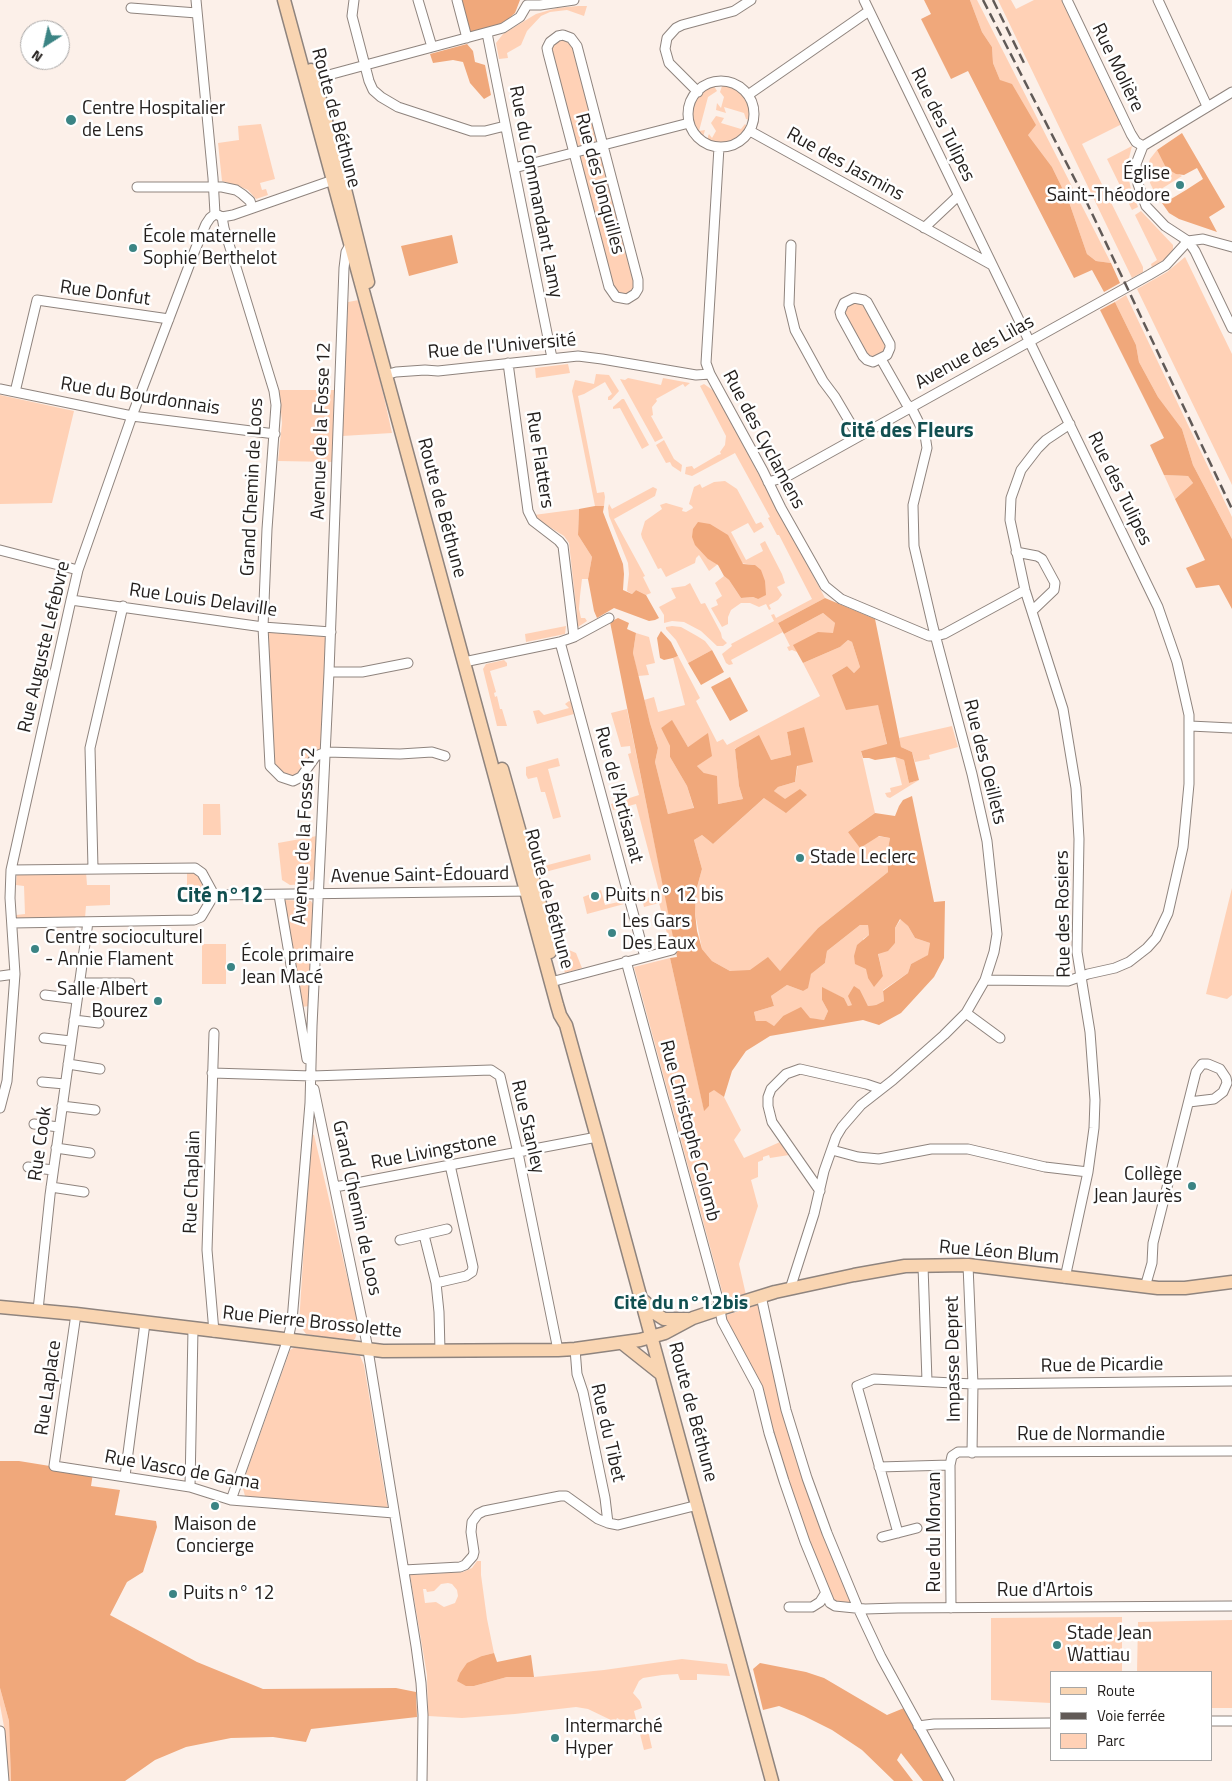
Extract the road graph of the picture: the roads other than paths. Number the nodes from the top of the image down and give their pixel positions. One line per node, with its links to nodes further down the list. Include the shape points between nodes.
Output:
1 (196, 0): 15 (street, Grand Chemin de Loos)
2 (284, 0): 20 (main road, Route de Béthune)
3 (292, 0): 20 (main road, Route de Béthune)
4 (354, 0): 19 (street, via 352,16)
5 (418, 0): 18 (street)
6 (457, 0): 17 (street)
7 (574, 0): 12 (street, via 540,5)
8 (751, 0): 21 (street, via 734,10 682,25 667,38 665,49 669,63)
9 (864, 0): 14 (street, Rue des Tulipes)
10 (1067, 0): 29 (street, Rue Molière, via 1131,134)
11 (1158, 0): 24 (street)
12 (527, 2): 16 (street, via 522,14 511,23)
13 (131, 8): 15 (street)
14 (869, 11): 23 (street); 36 (street, Rue des Tulipes)
15 (197, 13): 35 (street, Grand Chemin de Loos)
16 (487, 33): 17 (street); 26 (street, Rue du Commandant Lamy)
17 (467, 38): 18 (street)
18 (432, 47): 19 (street)
19 (365, 65): 20 (street); 26 (street, via 373,90 398,107 471,131 484,132)
20 (310, 80): 33 (main road, Route de Béthune)
21 (698, 92): 23 (street, via 708,84 721,82 733,84); 25 (street, via 690,103)
22 (1232, 92): 24 (street)
23 (748, 95): 27 (street, via 754,109)
24 (1207, 106): 29 (street)
25 (689, 123): 28 (street); 30 (street, via 699,138)
26 (505, 126): 32 (street, Rue du Commandant Lamy)
27 (750, 130): 30 (street, via 746,137 733,145); 39 (street, Rue des Jasmins)
28 (604, 146): 31 (street); 31 (street, Rue des Jonquilles, via 577,46 568,36 558,36 547,48); 31 (street, Rue des Jonquilles, via 638,280 638,289 627,299 616,297 609,287)
29 (1143, 146): 40 (street, via 1136,164 1138,184 1146,206)
30 (719, 147): 54 (street, Rue des Cyclamens, via 706,360)
31 (574, 152): 32 (street)
32 (514, 168): 50 (street, Rue du Commandant Lamy)
33 (337, 179): 37 (street); 41 (main road, Route de Béthune)
34 (137, 187): 35 (street)
35 (214, 187): 37 (street, via 236,190); 38 (street, Grand Chemin de Loos)
36 (958, 196): 39 (street); 44 (street, Rue des Tulipes)
37 (252, 207): 38 (street)
38 (218, 216): 47 (street, Rue Auguste Lefebvre, via 210,218 206,224); 60 (street, Grand Chemin de Loos, via 274,391)
39 (924, 228): 44 (street, Rue des Jasmins)
40 (1188, 241): 43 (street, via 1203,239); 48 (street); 49 (street, Avenue des Lilas, via 1166,265)
41 (354, 244): 45 (main road, Route de Béthune); 46 (street, Avenue de la Fosse 12, via 345,255)
42 (791, 245): 61 (street, via 789,305 795,330)
43 (1232, 247)
44 (992, 265): 49 (street, Rue des Tulipes)
45 (363, 277): 46 (street); 53 (main road, Route de Béthune)
46 (344, 283): 72 (street, Avenue de la Fosse 12)
47 (170, 319): 56 (street, Rue Donfut, via 37,300); 58 (street, Rue Auguste Lefebvre)
48 (1232, 328)
49 (1029, 342): 57 (street, Avenue des Lilas); 59 (street, Rue des Tulipes)
50 (552, 358): 52 (street, Rue de l'Université); 54 (street, Rue de l'Université, via 588,357 696,375)
51 (881, 359): 51 (street, via 867,360 846,324 840,312 848,300 859,298 867,302 890,344 890,352); 57 (street, Rue des Oeillets)
52 (508, 363): 53 (street, Rue de l'Université); 74 (street, Rue Flatters, via 528,511 537,525 563,546)
53 (389, 374): 76 (main road, Route de Béthune)
54 (710, 374): 62 (street, Rue des Cyclamens)
55 (0, 389): 56 (street, Rue du Bourdonnais)
56 (15, 392): 58 (street, Rue du Bourdonnais)
57 (910, 408): 61 (street, Avenue des Lilas); 73 (street, Rue des Oeillets, via 926,442 913,505 913,524 917,564)
58 (132, 416): 60 (street, Rue du Bourdonnais); 65 (street, Rue Auguste Lefebvre)
59 (1070, 424): 64 (street, Rue des Rosiers, via 1055,432 1021,470 1011,498 1010,520); 79 (street, Rue des Tulipes, via 1158,607 1182,679)
60 (275, 434): 71 (street, Grand Chemin de Loos)
61 (858, 436): 62 (street, Avenue des Lilas, via 786,476)
62 (768, 482): 73 (street, Rue des Cyclamens, via 828,590 929,636)
63 (0, 550): 65 (street)
64 (1016, 552): 66 (street, Rue des Rosiers); 69 (street, via 1042,559 1055,583 1054,590)
65 (78, 570): 67 (street, Rue Auguste Lefebvre)
66 (1025, 590): 69 (street, Rue des Rosiers); 73 (street)
67 (71, 600): 68 (street, Rue Louis Delaville); 84 (street, Rue Auguste Lefebvre)
68 (122, 606): 71 (street, Rue Louis Delaville); 83 (street, via 90,748)
69 (1032, 611): 98 (street, Rue des Rosiers, via 1063,709 1073,768 1079,840 1077,944)
70 (609, 618): 74 (street)
71 (263, 627): 72 (street, Rue Louis Delaville); 81 (street, Grand Chemin de Loos, via 270,766 281,777 293,781 301,777 316,756)
72 (330, 632): 78 (street, Avenue de la Fosse 12)
73 (936, 636): 99 (street, Rue des Oeillets, via 987,841 997,934)
74 (574, 637): 75 (street)
75 (560, 642): 76 (street); 94 (street, Rue de l'Artisanat)
76 (467, 661): 85 (main road, Route de Béthune)
77 (408, 663): 78 (street, via 362,672)
78 (329, 672): 81 (street, Avenue de la Fosse 12)
79 (1190, 726): 80 (street); 98 (street, Rue des Tulipes, via 1183,847 1174,894 1165,920 1156,938 1140,955 1115,968)
80 (1232, 728)
81 (326, 752): 82 (street, via 432,752); 86 (street, Avenue de la Fosse 12)
82 (445, 756)
83 (93, 868): 84 (street); 87 (street, via 195,868 202,873)
84 (11, 870): 90 (street, Rue Auguste Lefebvre)
85 (531, 891): 86 (street, Avenue Saint-Édouard); 100 (main road, Route de Béthune, via 544,918)
86 (319, 893): 88 (street, Avenue Saint-Édouard); 115 (street, Avenue de la Fosse 12)
87 (214, 895): 88 (street, Avenue Saint-Édouard); 91 (street, via 201,917 194,920)
88 (278, 895): 115 (street, Grand Chemin de Loos)
89 (0, 898): 90 (street)
90 (10, 898): 92 (street, Rue Auguste Lefebvre)
91 (88, 922): 92 (street); 101 (street, Rue Cook)
92 (12, 923): 96 (street, Rue Auguste Lefebvre)
93 (672, 950): 94 (street)
94 (645, 957): 95 (street)
95 (626, 961): 100 (street); 151 (street, Rue Christophe Colomb)
96 (14, 974): 97 (street); 121 (street, Rue Auguste Lefebvre, via 6,1081)
97 (0, 976)
98 (1080, 976): 99 (street, Rue des Tulipes, via 1068,981); 133 (street, Rue des Rosiers, via 1090,1032 1095,1092)
99 (985, 980): 105 (street, Rue des Oeillets)
100 (554, 981): 125 (main road, Route de Béthune, via 566,1013 566,1025)
101 (79, 983): 102 (street); 104 (street, Rue Cook)
102 (130, 983)
103 (45, 995): 104 (street)
104 (77, 999): 106 (street, Rue Cook)
105 (966, 1012): 110 (street); 118 (street, Rue des Oeillets)
106 (74, 1020): 107 (street); 111 (street, Rue Cook)
107 (98, 1023)
108 (214, 1033): 114 (street, Rue Chaplain)
109 (44, 1038): 111 (street)
110 (1000, 1038)
111 (71, 1041): 112 (street, Rue Cook)
112 (68, 1064): 113 (street); 117 (street, Rue Cook)
113 (100, 1069)
114 (212, 1073): 115 (street, Rue Stanley); 157 (street, Rue Chaplain, via 207,1250)
115 (312, 1076): 129 (street, Rue Stanley, via 492,1070 500,1076); 135 (street, Grand Chemin de Loos); 159 (street, Avenue de la Fosse 12)
116 (42, 1082): 117 (street)
117 (65, 1084): 120 (street, Rue Cook)
118 (880, 1089): 127 (street, Rue des Oeillets, via 848,1119); 136 (street, via 800,1068 786,1074 771,1089 768,1106 772,1122)
119 (1189, 1102): 119 (street, via 1214,1099 1223,1092 1227,1083 1220,1069 1208,1064 1199,1067); 146 (street, via 1153,1243)
120 (62, 1106): 122 (street); 124 (street, Rue Cook)
121 (0, 1108)
122 (95, 1110)
123 (34, 1124): 124 (street)
124 (60, 1127): 126 (street, Rue Cook)
125 (597, 1136): 129 (street, Rue Livingstone); 149 (main road, Route de Béthune)
126 (56, 1148): 128 (street); 132 (street, Rue Cook)
127 (832, 1150): 133 (street, via 879,1159 931,1149 968,1149 1045,1167); 136 (street, Rue des Oeillets)
128 (90, 1153)
129 (518, 1153): 130 (street, Rue Livingstone); 163 (street, Rue Stanley)
130 (450, 1166): 135 (street, Rue Livingstone); 145 (street, via 473,1267 466,1276)
131 (28, 1167): 132 (street)
132 (53, 1170): 134 (street, Rue Cook)
133 (1088, 1172): 143 (street, Rue des Rosiers)
134 (51, 1187): 137 (street); 152 (street, Rue Cook)
135 (335, 1187): 162 (street, Grand Chemin de Loos)
136 (820, 1190): 147 (street, Rue des Oeillets)
137 (84, 1192)
138 (447, 1230): 139 (street)
139 (424, 1235): 140 (street); 145 (street)
140 (400, 1240)
141 (968, 1265): 142 (main road, Rue Léon Blum); 143 (main road, Rue Léon Blum); 168 (street, Impasse Depret)
142 (923, 1266): 147 (main road, Rue Léon Blum, via 858,1274); 166 (street)
143 (1065, 1278): 146 (main road, Rue Léon Blum)
144 (1232, 1282): 146 (main road, Rue Léon Blum, via 1185,1288)
145 (436, 1283): 164 (street)
146 (1146, 1287)
147 (790, 1289): 148 (main road, Rue Léon Blum)
148 (761, 1296): 151 (main road, Rue Léon Blum); 187 (street, via 786,1410 807,1478)
149 (642, 1299): 154 (main road, via 652,1312 664,1319); 158 (main road, Route de Béthune)
150 (0, 1307): 152 (main road, Rue Pierre Brossolette)
151 (720, 1309): 154 (main road, Rue Léon Blum); 184 (street, Rue Christophe Colomb, via 722,1321 758,1388 784,1481)
152 (38, 1310): 153 (main road, Rue Pierre Brossolette)
153 (76, 1314): 155 (main road, Rue Pierre Brossolette); 172 (street, Rue Laplace)
154 (693, 1318): 158 (main road, Rue Léon Blum)
155 (145, 1323): 156 (main road, Rue Pierre Brossolette); 174 (street)
156 (193, 1329): 157 (main road, Rue Pierre Brossolette); 175 (street)
157 (214, 1332): 159 (main road, Rue Pierre Brossolette)
158 (652, 1336): 160 (main road, Rue Pierre Brossolette); 165 (main road, Route de Béthune)
159 (288, 1339): 162 (main road, Rue Pierre Brossolette); 176 (street, Avenue de la Fosse 12)
160 (622, 1343): 161 (main road, Rue Pierre Brossolette); 165 (main road)
161 (575, 1349): 163 (main road, Rue Pierre Brossolette); 179 (street, Rue du Tibet, via 577,1374)
162 (367, 1350): 164 (main road, Rue Pierre Brossolette); 178 (street, Grand Chemin de Loos)
163 (558, 1350): 164 (main road, Rue Pierre Brossolette)
164 (440, 1351)
165 (661, 1374): 177 (main road, Route de Béthune)
166 (927, 1381): 168 (street, Rue de Picardie); 173 (street, Rue de Picardie, via 874,1379 857,1386)
167 (1232, 1381): 168 (street, Rue de Picardie)
168 (973, 1384): 170 (street, Impasse Depret)
169 (1232, 1451): 170 (street, Rue de Normandie)
170 (972, 1452): 171 (street, Rue de Normandie, via 958,1452)
171 (951, 1460): 173 (street, Rue de Normandie); 188 (street, Rue du Morvan)
172 (54, 1466): 174 (street, Rue Vasco de Gama)
173 (879, 1467): 181 (street)
174 (125, 1476): 175 (street, Rue Vasco de Gama)
175 (190, 1487): 176 (street, Rue Vasco de Gama)
176 (231, 1500): 178 (street, Rue Vasco de Gama)
177 (698, 1505): 179 (street, via 618,1525); 196 (main road, Route de Béthune)
178 (394, 1513): 183 (street, Grand Chemin de Loos)
179 (608, 1523): 183 (street, via 566,1496 484,1511 474,1518 471,1526 474,1552 470,1561 460,1567)
180 (917, 1528): 181 (street)
181 (898, 1533): 182 (street)
182 (882, 1537)
183 (404, 1570): 195 (street, Grand Chemin de Loos, via 421,1683)
184 (825, 1594): 186 (street, via 812,1607); 187 (street, Rue d'Artois, via 835,1606)
185 (1232, 1606): 188 (street, Rue d'Artois)
186 (789, 1607)
187 (858, 1608): 188 (street, Rue d'Artois); 192 (street)
188 (951, 1608)
189 (1212, 1721): 190 (street)
190 (1232, 1721)
191 (1050, 1722): 192 (street)
192 (918, 1726): 197 (street)
193 (0, 1731): 194 (street)
194 (4, 1781)
195 (422, 1781)
196 (772, 1781)
197 (949, 1781)

